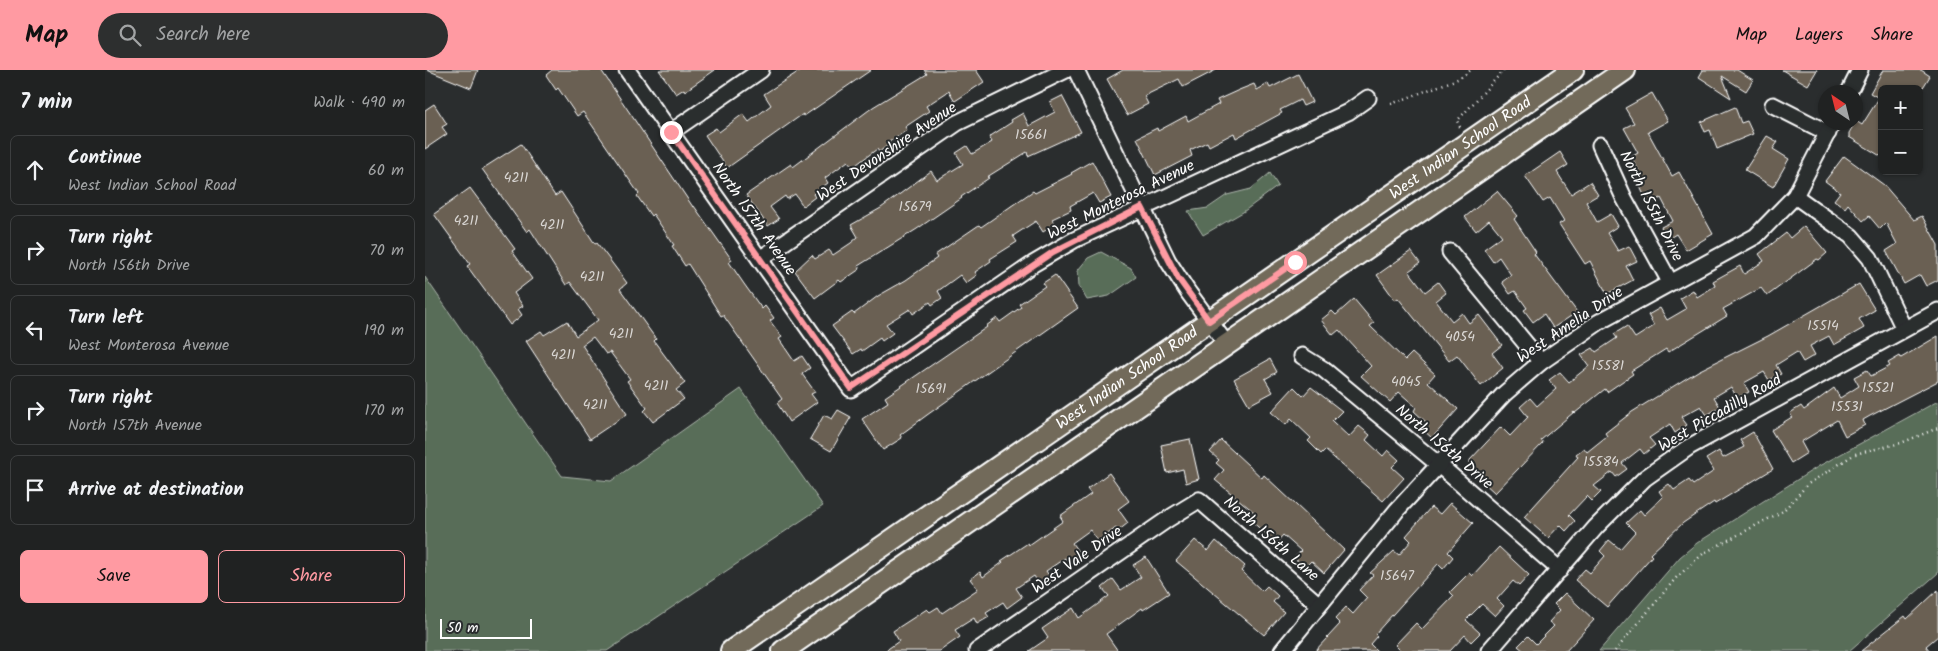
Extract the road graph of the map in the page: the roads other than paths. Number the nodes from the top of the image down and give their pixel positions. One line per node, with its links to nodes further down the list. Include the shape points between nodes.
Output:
1 (627, 70): 13 (street, North 157th Avenue)
2 (761, 70): 13 (street)
3 (1066, 70): 18 (street, West Devonshire Avenue, via 957,123)
4 (1077, 70): 16 (street)
5 (1573, 70): 21 (main road, West Indian School Road)
6 (1625, 70): 23 (main road, West Indian School Road)
7 (1860, 70): 8 (street)
8 (1852, 85)
9 (1368, 98): 16 (street, West Monterosa Avenue, via 1348,112)
10 (1773, 104): 11 (street)
11 (1818, 123)
12 (1830, 130): 15 (street, West Amelia Drive)
13 (671, 132): 18 (street, North 157th Avenue)
14 (1600, 144): 19 (street, North 155th Drive, via 1624,198)
15 (1795, 196): 19 (street, West Amelia Drive, via 1757,236); 22 (street, via 1851,236 1870,258)
16 (1142, 207): 21 (street, via 1178,278); 26 (street, West Monterosa Avenue, via 1046,256)
17 (1450, 252): 25 (street)
18 (760, 259): 26 (street, North 157th Avenue)
19 (1670, 282): 25 (street, West Amelia Drive, via 1599,322)
20 (1938, 311): 22 (street, West Piccadilly Road)
21 (1209, 321): 23 (street); 31 (main road, West Indian School Road)
22 (1904, 329): 29 (street, West Piccadilly Road, via 1689,447 1645,478 1596,527)
23 (1227, 345): 32 (main road, West Indian School Road)
24 (1302, 356): 27 (street, North 156th Drive, via 1323,369)
25 (1541, 362): 27 (street, West Amelia Drive, via 1504,394)
26 (851, 388)
27 (1439, 464): 29 (street, North 156th Drive); 30 (street, West Amelia Drive)
28 (1199, 500): 30 (street, North 156th Lane); 33 (street, West Vale Drive)
29 (1560, 570): 35 (street, West Piccadilly Road)
30 (1319, 605): 34 (street, West Amelia Drive)
31 (731, 651)
32 (783, 651)
33 (977, 651)
34 (1282, 651)
35 (1489, 651)

